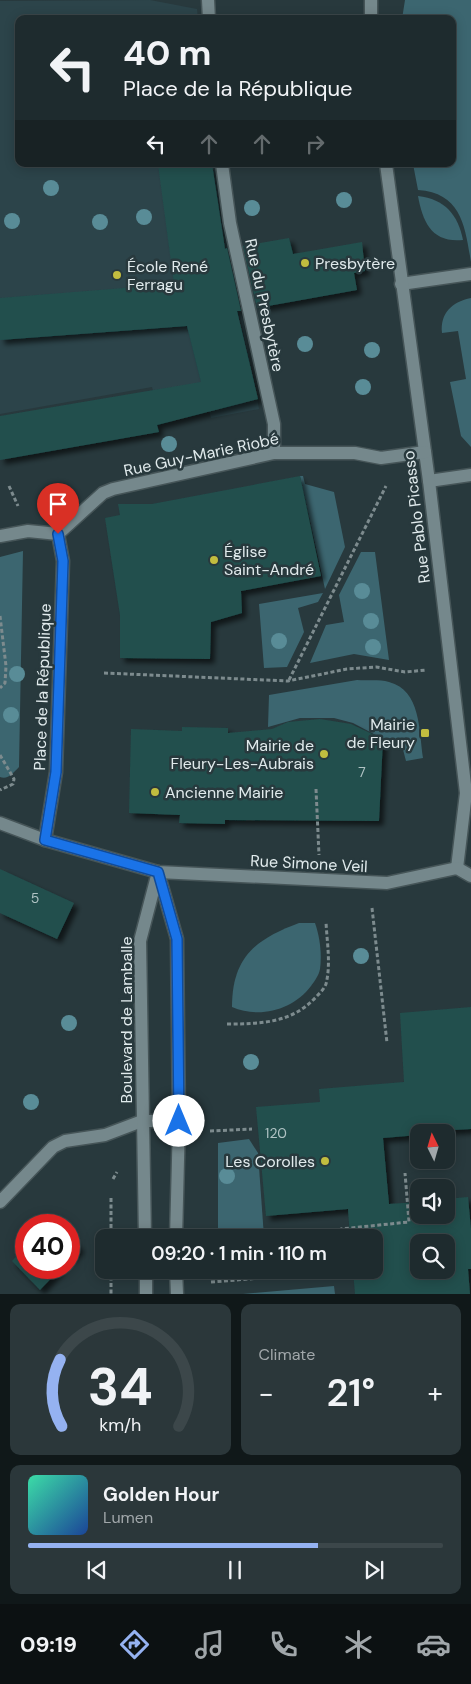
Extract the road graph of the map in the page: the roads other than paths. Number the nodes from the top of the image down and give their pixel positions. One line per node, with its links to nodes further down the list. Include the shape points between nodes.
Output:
1 (208, 0): 3 (street)
2 (371, 0): 4 (street)
3 (209, 15)
4 (371, 15)
5 (222, 167): 9 (street, Rue du Presbytère, via 230,223 274,424)
6 (386, 167): 8 (street, Rue Pablo Picasso)
7 (471, 274): 8 (street)
8 (401, 284): 10 (street, Rue Pablo Picasso)
9 (274, 452): 10 (street, Rue Guy-Marie Riobé, via 355,453 382,458); 13 (street, Rue Guy-Marie Riobé, via 113,489 103,493)
10 (425, 452): 12 (street, Rue Pablo Picasso)
11 (471, 475): 12 (street)
12 (429, 481): 17 (street, Rue Pablo Picasso, via 466,793)
13 (58, 534): 14 (street, via 28,531); 16 (street, Place de la République, via 63,561 56,772)
14 (0, 536)
15 (0, 823): 16 (street)
16 (45, 840): 18 (street)
17 (457, 868): 18 (street, Rue Simone Veil, via 387,883); 19 (street)
18 (158, 872): 20 (street, Boulevard de Lamballe, via 140,941); 21 (street, via 177,939)
19 (471, 876)
20 (142, 1121): 21 (street); 22 (street, via 105,1135 77,1138 53,1147); 23 (street, Boulevard de Lamballe)
21 (179, 1121): 24 (street)
22 (0, 1202)
23 (145, 1229)
24 (176, 1229)
25 (146, 1279): 27 (street)
26 (176, 1279): 28 (street)
27 (146, 1294)
28 (177, 1294)

